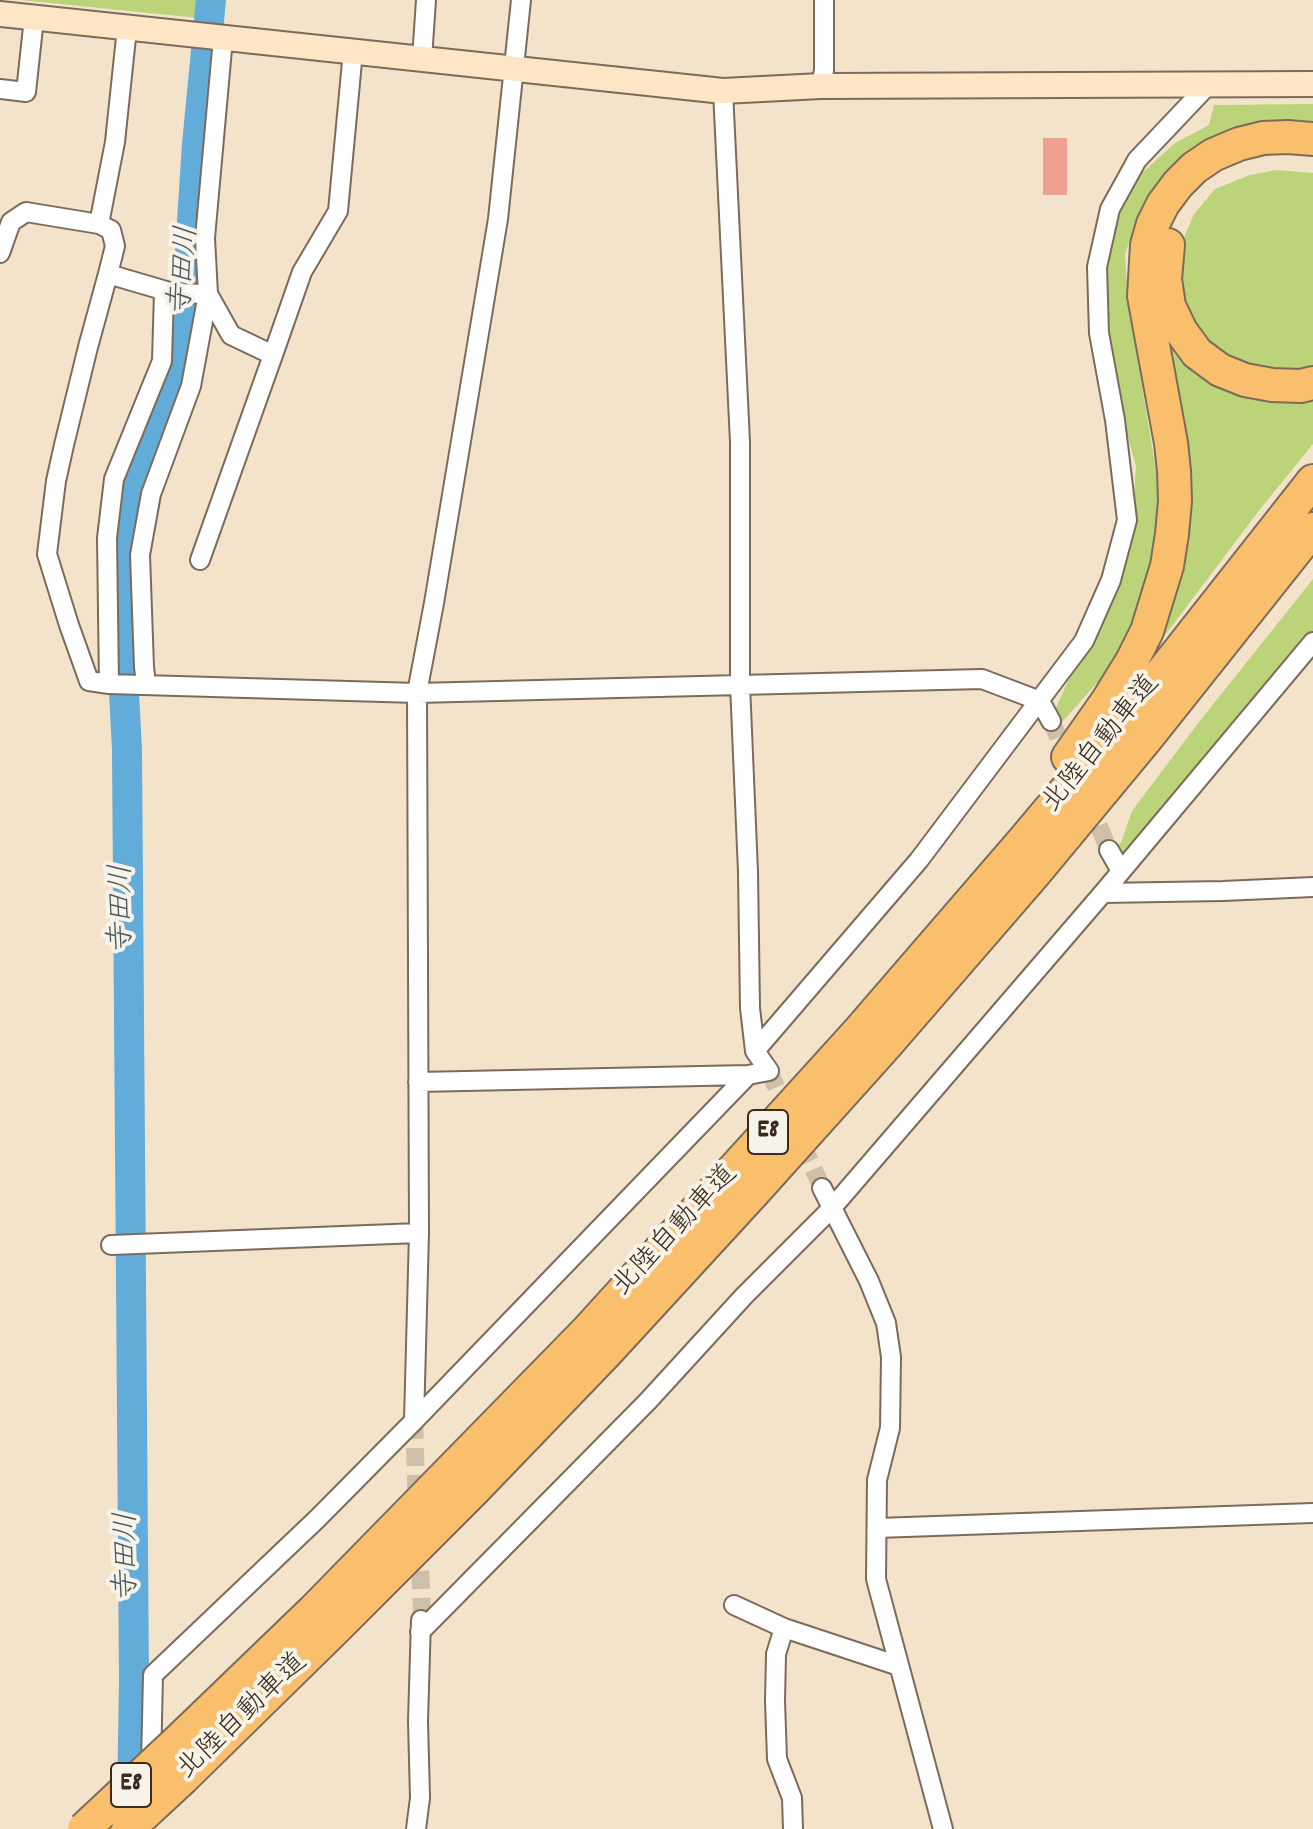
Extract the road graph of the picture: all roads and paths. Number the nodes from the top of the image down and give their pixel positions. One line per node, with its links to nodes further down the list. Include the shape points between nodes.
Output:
1 (426, 0): 9 (street)
2 (521, 0): 10 (street)
3 (824, 0): 13 (street)
4 (0, 14): 5 (street)
5 (34, 18): 6 (street); 14 (street, via 26,92)
6 (127, 28): 7 (street); 18 (street, via 115,142)
7 (223, 38): 8 (street); 22 (street, via 205,238)
8 (353, 51): 9 (street); 23 (street, via 338,211 302,272)
9 (422, 59): 10 (street)
10 (514, 69): 15 (street); 33 (street, via 496,234)
11 (1209, 84): 12 (street); 13 (street); 34 (street, via 1137,160 1110,209 1097,267 1099,333 1127,520 1111,580 1084,641)
12 (1313, 84)
13 (821, 86): 15 (street)
14 (0, 89)
15 (723, 91): 32 (street, via 740,442)
16 (1313, 139): 41 (highway, via 1263,138 1213,155 1194,168 1163,204 1147,245 1144,296 1171,443 1175,501 1167,566 1147,631 1078,744)
17 (1313, 159): 24 (highway, via 1254,160 1206,183 1174,226 1165,279 1169,306 1181,331 1197,353 1220,370 1272,385)
18 (99, 224): 19 (street, via 26,212 11,222); 20 (street, via 111,230 115,246)
19 (0, 253)
20 (108, 274): 21 (street); 30 (street, via 56,481 47,554 89,681)
21 (164, 291): 22 (street); 30 (street, via 162,361 114,479 107,538)
22 (208, 294): 23 (street, via 231,335); 31 (street, via 191,386 151,494 140,555)
23 (273, 355): 28 (street)
24 (1313, 383)
25 (1313, 481): 41 (highway, 北陸自動車道 / E8, via 1124,721)
26 (1313, 529): 38 (highway, 北陸自動車道 / E8)
27 (1313, 557): 38 (highway)
28 (200, 560)
29 (1313, 642): 37 (street)
30 (109, 684): 31 (street)
31 (146, 684): 33 (street)
32 (740, 684): 33 (street); 34 (street, via 982,679); 42 (street)
33 (417, 693): 44 (street)
34 (1040, 701): 35 (street); 42 (street, via 919,860)
35 (1051, 721)
36 (1109, 850): 37 (street)
37 (1121, 871): 40 (street)
38 (1034, 874): 56 (highway, 北陸自動車道 / E8, bridge, via 605,1354 356,1609)
39 (1313, 887): 40 (street)
40 (1103, 893): 46 (street)
41 (860, 1030): 55 (highway, 北陸自動車道 / E8, bridge, via 587,1331 314,1610)
42 (755, 1051): 43 (street, via 769,1071)
43 (748, 1075): 44 (street); 49 (street)
44 (418, 1082): 47 (street)
45 (822, 1188): 46 (street)
46 (831, 1209): 51 (street, via 869,1281 886,1323 891,1357 890,1428 877,1480); 58 (street, via 648,1401 421,1623)
47 (419, 1233): 48 (street); 49 (street)
48 (111, 1245)
49 (414, 1421): 57 (street, via 153,1675)
50 (1313, 1513): 51 (street)
51 (877, 1528): 54 (street, via 876,1579)
52 (734, 1605): 53 (street)
53 (784, 1628): 54 (street); 59 (street, via 776,1654 777,1759 792,1798)
54 (899, 1666): 60 (street)
55 (84, 1829)
56 (128, 1829)
57 (151, 1829)
58 (416, 1829)
59 (793, 1829)
60 (943, 1829)

